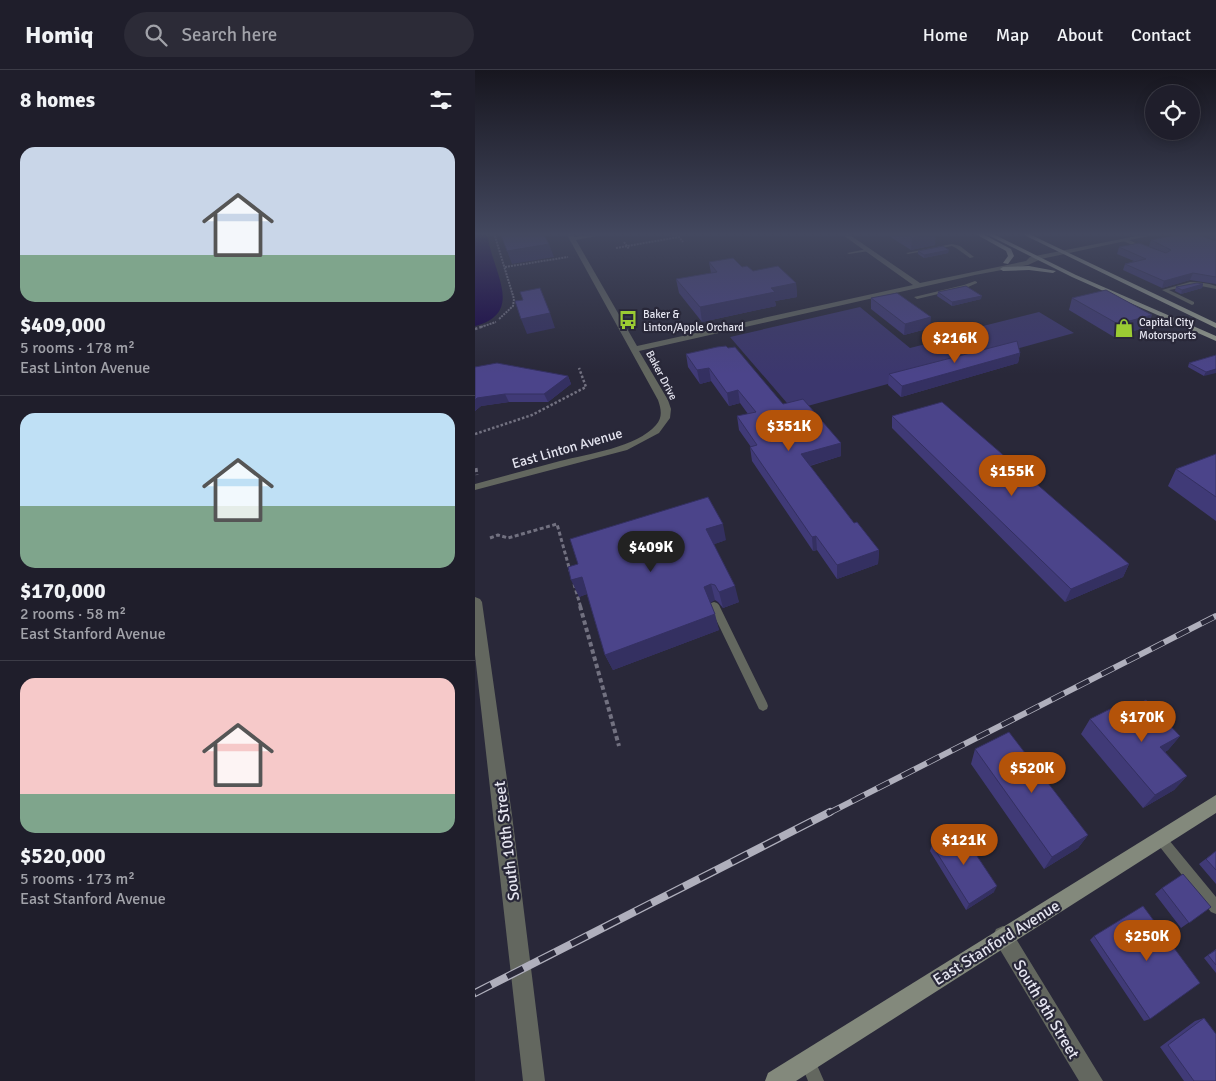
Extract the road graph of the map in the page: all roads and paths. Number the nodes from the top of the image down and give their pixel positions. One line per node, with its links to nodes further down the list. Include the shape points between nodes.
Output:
1 (509, 280): 15 (path, via 515,303)
2 (595, 280): 20 (street, Baker Drive)
3 (911, 280): 9 (street)
4 (944, 280): 9 (street)
5 (1083, 280): 19 (main road)
6 (1101, 280): 12 (main road)
7 (1117, 280): 12 (main road)
8 (975, 282): 13 (lane)
9 (919, 286): 20 (street)
10 (1216, 288): 11 (lane, via 1197,283)
11 (1167, 292): 12 (lane); 14 (lane, via 1189,302)
12 (1151, 296): 14 (main road)
13 (917, 297)
14 (1170, 305): 17 (main road)
15 (499, 320)
16 (496, 322): 18 (path)
17 (1216, 326)
18 (475, 329)
19 (1216, 339)
20 (635, 349): 22 (street, Baker Drive, via 665,404 667,414)
21 (579, 368): 23 (path, via 585,387 569,398 521,420)
22 (662, 425): 25 (street, East Linton Avenue, via 644,440 623,448)
23 (475, 434)
24 (476, 468): 25 (path)
25 (476, 483)
26 (489, 538): 27 (path, via 498,535 508,538 557,524)
27 (571, 572)
28 (573, 582): 30 (path)
29 (582, 589): 30 (path)
30 (576, 591): 34 (path)
31 (475, 602): 40 (street, South 10th Street)
32 (714, 604): 33 (lane)
33 (763, 706)
34 (619, 746)
35 (1216, 803): 36 (main road, East Stanford Avenue)
36 (1159, 838): 37 (lane); 38 (main road, East Stanford Avenue)
37 (1216, 906)
38 (1003, 936): 39 (main road, East Stanford Avenue); 43 (street, South 9th Street)
39 (808, 1061): 41 (main road, East Stanford Avenue); 42 (lane)
40 (534, 1081)
41 (776, 1081)
42 (816, 1081)
43 (1091, 1081)

